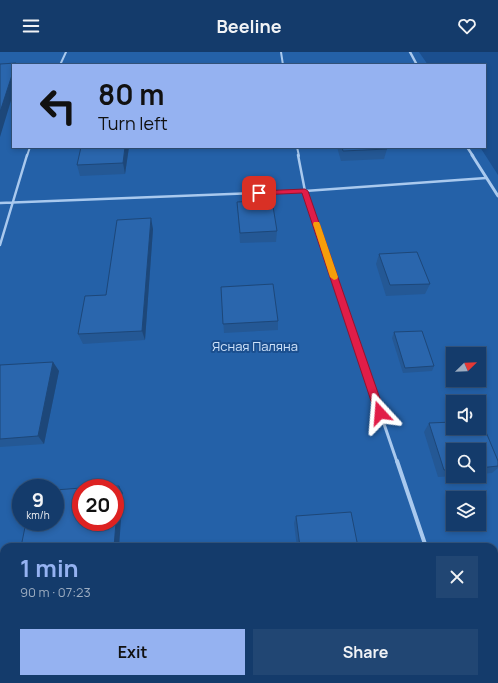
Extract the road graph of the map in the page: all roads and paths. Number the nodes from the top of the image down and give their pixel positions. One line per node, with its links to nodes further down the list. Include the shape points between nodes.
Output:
1 (66, 52): 4 (lane)
2 (281, 52): 5 (lane)
3 (410, 52): 6 (street)
4 (60, 64)
5 (283, 64)
6 (416, 64)
7 (30, 148): 13 (lane)
8 (297, 148): 11 (lane)
9 (468, 148): 10 (street)
10 (486, 178): 11 (lane); 12 (street)
11 (305, 191): 13 (lane); 16 (lane)
12 (498, 196)
13 (13, 202): 14 (lane); 15 (lane)
14 (0, 203)
15 (0, 245)
16 (425, 543)

